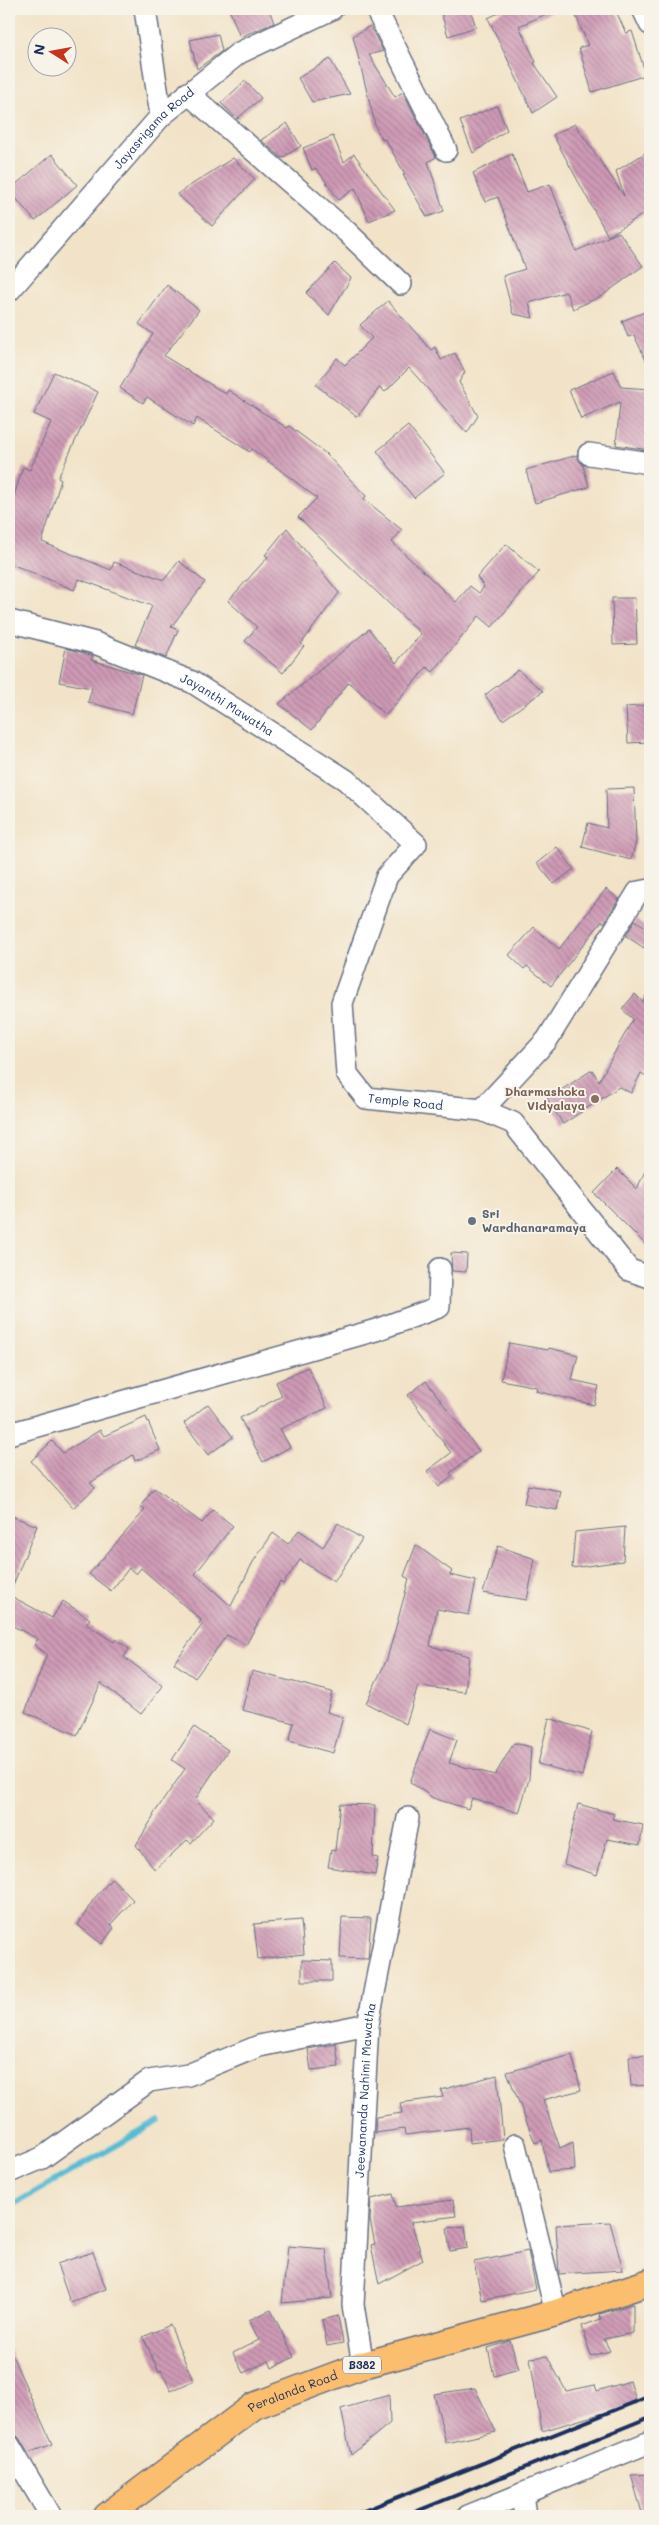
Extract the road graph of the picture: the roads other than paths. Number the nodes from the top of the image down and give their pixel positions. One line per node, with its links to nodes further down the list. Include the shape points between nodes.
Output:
1 (145, 9): 7 (street)
2 (332, 9): 6 (street, Jayasrigama Road, via 239,53)
3 (376, 9): 8 (street)
4 (643, 9): 5 (street)
5 (650, 24)
6 (188, 93): 7 (street, Jayasrigama Road); 9 (street, via 347,232)
7 (161, 116): 10 (street, Jayasrigama Road)
8 (446, 150)
9 (401, 284)
10 (9, 291)
11 (589, 454): 12 (street)
12 (650, 463)
13 (9, 621): 14 (street, Jayanthi Mawatha, via 95,642 192,682 346,780)
14 (416, 844): 16 (street, Temple Road, via 387,876 342,1003 347,1074 366,1098)
15 (650, 890): 16 (street, via 638,892 547,1040)
16 (482, 1110): 18 (street, Temple Road, via 513,1123 628,1270)
17 (440, 1269): 19 (street, via 439,1307 376,1330)
18 (650, 1277)
19 (9, 1434)
20 (408, 1818): 21 (street, Jeewananda Nahimi Mawatha)
21 (368, 2024): 23 (street, via 259,2046 188,2075 149,2081 42,2158); 26 (street, Jeewananda Nahimi Mawatha, via 353,2305)
22 (515, 2145): 25 (street)
23 (9, 2172)
24 (650, 2282): 25 (main road, Peralanda Road / B382)
25 (556, 2313): 26 (main road, Peralanda Road / B382)
26 (363, 2365): 31 (main road, Peralanda Road / B382, via 254,2406)
27 (650, 2442): 29 (street)
28 (9, 2445): 30 (street)
29 (522, 2494): 32 (street); 33 (street)
30 (51, 2516)
31 (106, 2516)
32 (468, 2516)
33 (525, 2516)

